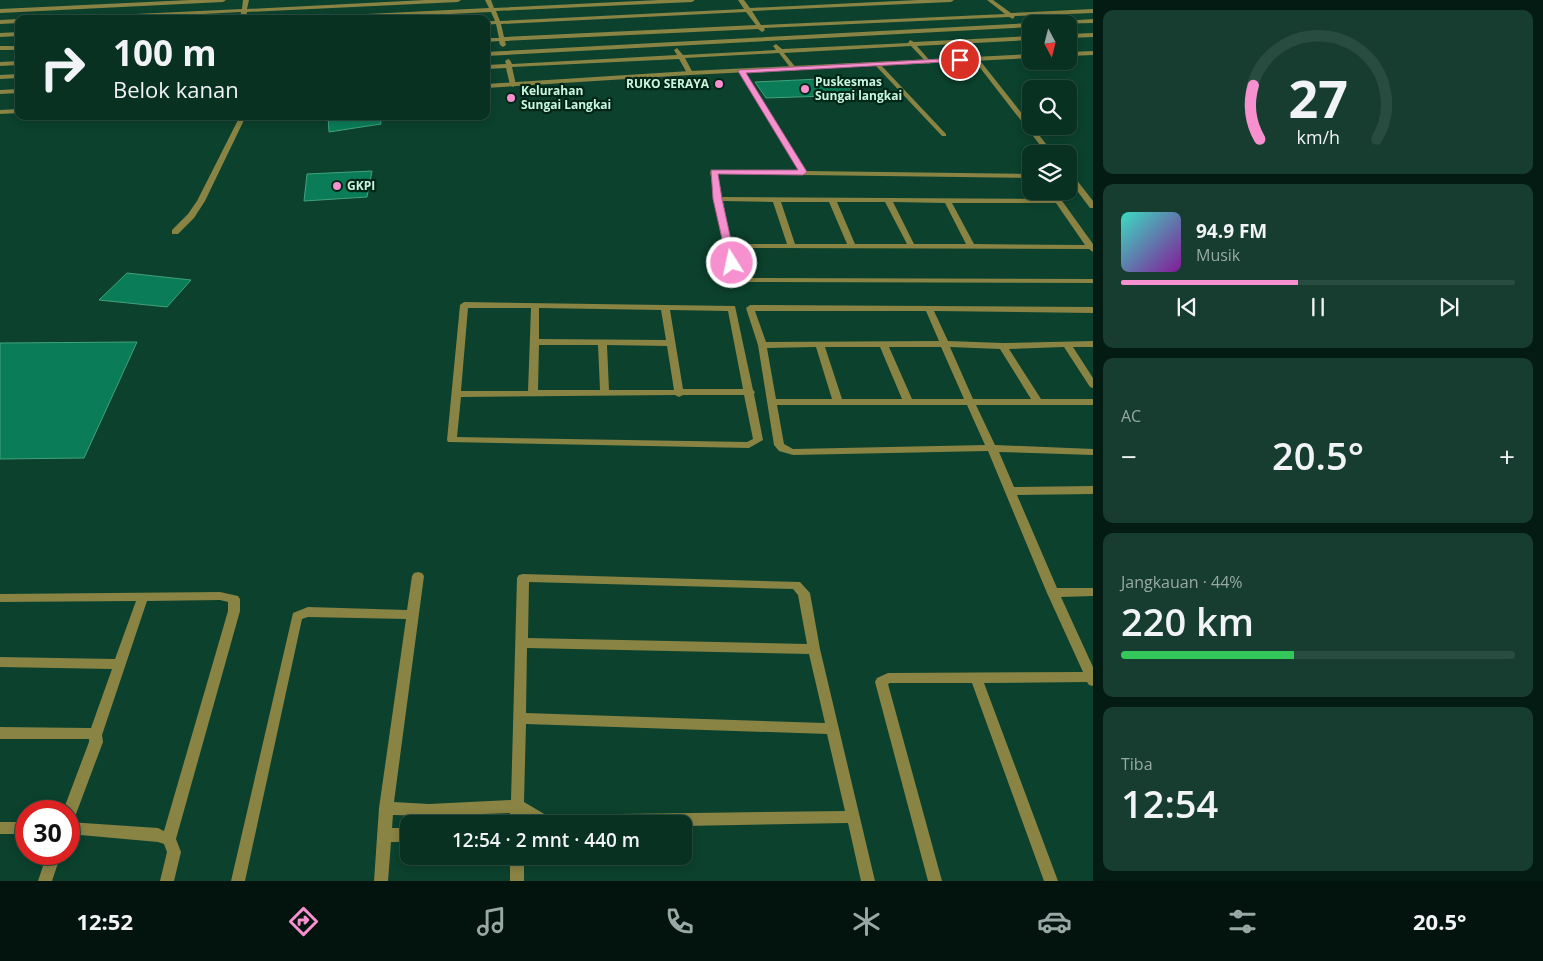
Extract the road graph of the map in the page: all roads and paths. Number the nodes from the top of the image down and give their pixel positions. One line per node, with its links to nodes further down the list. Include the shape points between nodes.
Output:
1 (223, 0): 12 (street)
2 (246, 0): 14 (street)
3 (458, 0): 11 (street)
4 (488, 0): 13 (street)
5 (692, 0): 10 (street)
6 (741, 0): 16 (street)
7 (868, 0): 18 (street)
8 (951, 0): 18 (street)
9 (990, 0): 24 (street)
10 (642, 1): 13 (street); 29 (street)
11 (367, 2): 14 (street); 22 (street)
12 (114, 3): 15 (street); 19 (street)
13 (493, 9): 23 (street); 28 (street)
14 (245, 10): 20 (street); 21 (street)
15 (0, 11)
16 (749, 11): 18 (street); 29 (street); 34 (street)
17 (1093, 11): 24 (street)
18 (880, 13): 24 (street); 34 (street); 35 (street)
19 (108, 15)
20 (158, 15)
21 (244, 15)
22 (368, 15)
23 (410, 15)
24 (1012, 16): 32 (street)
25 (15, 21): 27 (street)
26 (1093, 21): 30 (street)
27 (0, 22)
28 (498, 22): 29 (street); 31 (street); 41 (street)
29 (656, 22): 34 (street); 41 (street); 44 (street)
30 (1078, 22)
31 (490, 23)
32 (1022, 24)
33 (1022, 25): 35 (street)
34 (758, 26): 42 (street)
35 (900, 32): 42 (street); 45 (street)
36 (15, 34): 37 (street)
37 (0, 35)
38 (1093, 35): 39 (street)
39 (1078, 36)
40 (1022, 38): 45 (street)
41 (501, 39): 43 (street); 49 (street)
42 (770, 39): 44 (street); 48 (street)
43 (490, 40)
44 (673, 43): 49 (street); 53 (street)
45 (912, 44): 48 (street); 56 (street)
46 (0, 48): 47 (street)
47 (15, 48)
48 (779, 50): 53 (street); 62 (street)
49 (506, 53): 51 (street); 60 (street)
50 (1093, 53): 52 (street)
51 (490, 54)
52 (1078, 54)
53 (679, 55): 60 (street); 64 (street)
54 (1022, 56): 55 (street)
55 (976, 59): 56 (street); 75 (street)
56 (928, 62): 59 (street)
57 (15, 63): 58 (street)
58 (0, 64)
59 (878, 65): 62 (street); 74 (street)
60 (509, 66): 61 (street); 67 (street)
61 (490, 67)
62 (794, 69): 63 (street)
63 (742, 71): 64 (street); 76 (street)
64 (690, 73): 67 (street)
65 (15, 76): 66 (street)
66 (0, 77)
67 (513, 85): 68 (street)
68 (490, 86)
69 (15, 91): 70 (street)
70 (0, 92)
71 (15, 111): 72 (street)
72 (0, 112)
73 (241, 120): 86 (street, via 201,201)
74 (944, 135)
75 (1044, 145)
76 (803, 172): 77 (street); 79 (street, via 714,172)
77 (1022, 176)
78 (1077, 186): 85 (street)
79 (718, 199): 80 (street); 87 (street)
80 (776, 200): 81 (street); 88 (street)
81 (832, 200): 82 (street); 89 (street)
82 (888, 200): 83 (street); 90 (street)
83 (946, 200): 84 (street); 91 (street)
84 (1058, 201): 92 (street)
85 (1093, 206)
86 (175, 232)
87 (729, 246): 88 (street); 93 (street, via 734,280)
88 (792, 246): 89 (street)
89 (852, 246): 90 (street)
90 (912, 246): 91 (street)
91 (971, 247): 92 (street)
92 (1092, 248)
93 (1093, 281)
94 (535, 306): 95 (street); 98 (street); 110 (street, via 464,305)
95 (665, 308): 100 (street); 109 (street, via 732,308)
96 (930, 308): 97 (street); 101 (street); 103 (street, via 750,308)
97 (1093, 310)
98 (534, 342): 99 (street); 111 (street)
99 (602, 343): 100 (street); 112 (street)
100 (671, 343): 113 (street)
101 (945, 344): 104 (street); 107 (street); 117 (street)
102 (1093, 344): 105 (street)
103 (762, 345): 106 (street); 115 (street)
104 (884, 345): 106 (street); 114 (street)
105 (1067, 345): 107 (street); 108 (street)
106 (820, 346): 116 (street)
107 (1002, 346): 118 (street)
108 (1093, 385)
109 (750, 392): 110 (street, via 758,438 756,443 749,445 452,440); 113 (street)
110 (456, 394): 111 (street)
111 (533, 394): 112 (street)
112 (605, 394): 113 (street)
113 (679, 394)
114 (908, 401): 116 (street); 117 (street)
115 (773, 402): 116 (street); 120 (street, via 779,444 782,449 792,452)
116 (838, 402)
117 (970, 402): 118 (street); 120 (street)
118 (1038, 402): 119 (street)
119 (1093, 402)
120 (992, 448): 121 (street); 123 (street)
121 (1093, 452)
122 (1093, 490): 123 (street)
123 (1010, 492): 126 (street)
124 (418, 576): 129 (street)
125 (1093, 592): 126 (street)
126 (1053, 593): 135 (street)
127 (143, 597): 128 (street); 133 (street); 152 (street, via 220,596 234,599 234,610)
128 (0, 598)
129 (412, 615): 142 (street); 157 (street, via 308,612 297,616)
130 (522, 643): 131 (street); 131 (street, via 523,578 533,578 796,584 804,594); 136 (street)
131 (814, 649): 137 (street)
132 (0, 662): 133 (street)
133 (120, 664): 139 (street)
134 (976, 677): 135 (street); 161 (street, via 888,678 881,682); 162 (street)
135 (1092, 679)
136 (521, 718): 137 (street); 141 (street)
137 (832, 729): 145 (street)
138 (0, 733): 139 (street)
139 (95, 735): 140 (street, via 96,742)
140 (74, 800)
141 (518, 806): 142 (street, via 429,810); 143 (street); 144 (street)
142 (386, 808): 150 (street)
143 (518, 815)
144 (530, 815)
145 (854, 817): 146 (street); 160 (street)
146 (692, 820)
147 (0, 828): 148 (street)
148 (15, 828)
149 (80, 829): 152 (street, via 158,835)
150 (383, 835): 151 (street); 158 (street)
151 (400, 835)
152 (169, 839): 156 (street, via 174,852)
153 (50, 865): 155 (street)
154 (517, 865): 159 (street)
155 (44, 881)
156 (167, 881)
157 (238, 881)
158 (381, 881)
159 (517, 881)
160 (868, 881)
161 (934, 881)
162 (1051, 881)

